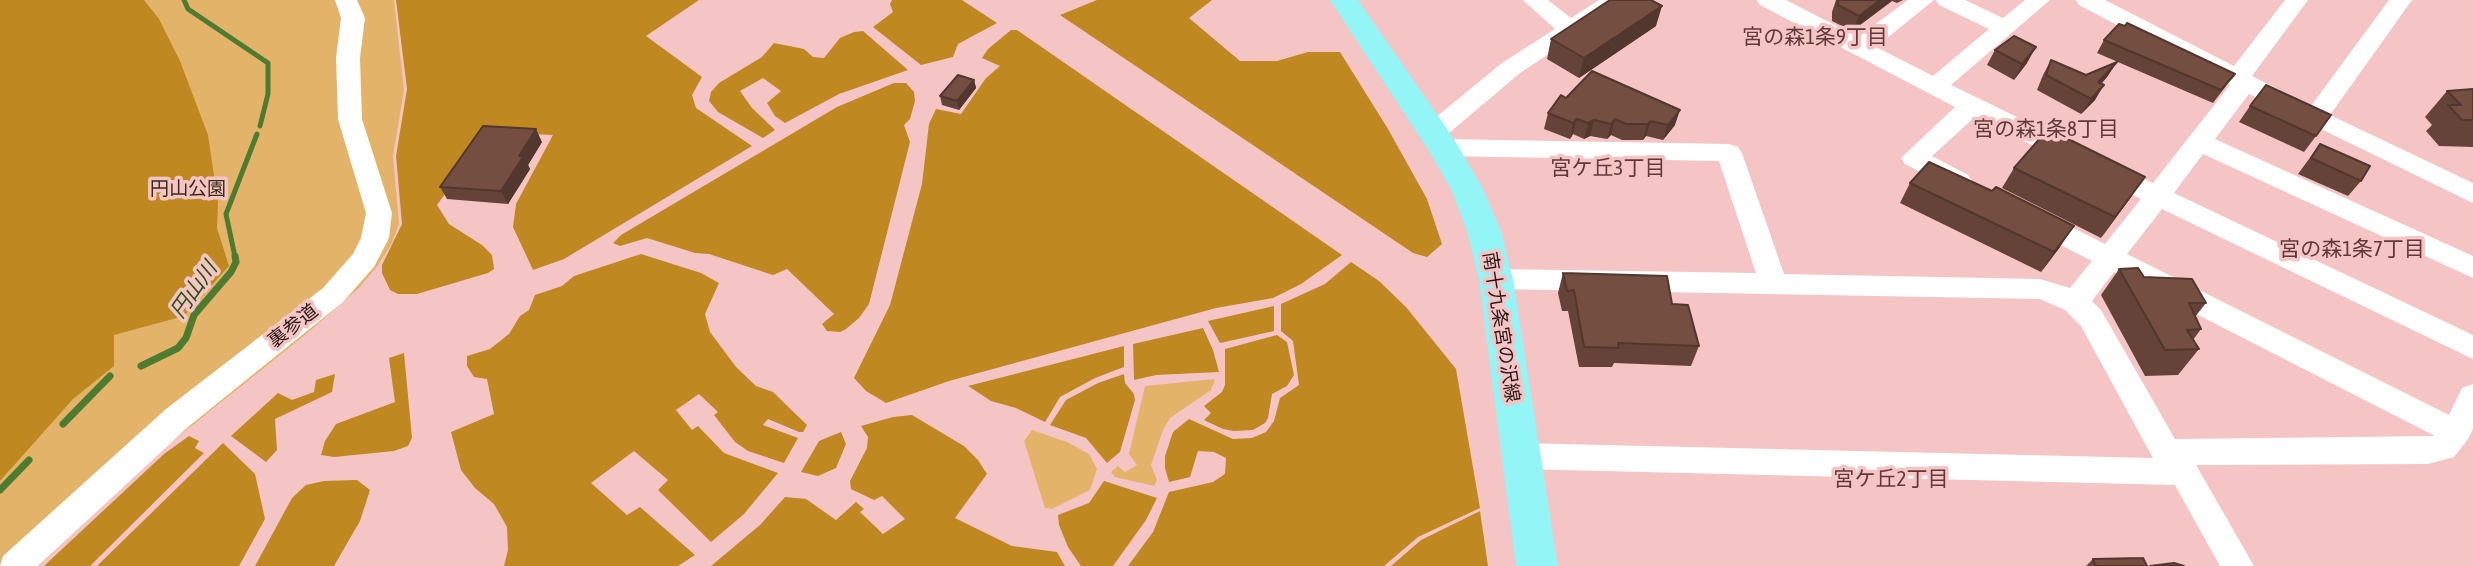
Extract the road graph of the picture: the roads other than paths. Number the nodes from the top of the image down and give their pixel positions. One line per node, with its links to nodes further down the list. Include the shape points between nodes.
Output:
1 (346, 0): 33 (street, 裏参道, via 353,18 348,58 350,119 379,213 375,238 364,260 333,295 177,418)
2 (1344, 0): 19 (main road, 南十九条宮の沢線)
3 (1534, 0): 13 (street)
4 (1615, 0): 13 (street)
5 (1768, 0): 14 (street)
6 (1923, 0): 14 (street)
7 (1947, 0): 12 (street)
8 (2039, 0): 12 (street)
9 (2297, 0): 15 (street)
10 (2401, 0): 18 (street)
11 (2105, 4): 15 (street)
12 (2005, 28): 16 (street)
13 (1570, 29): 19 (street, via 1511,68)
14 (1859, 48): 16 (street)
15 (2241, 81): 18 (street); 20 (street)
16 (1934, 87): 17 (street)
17 (1972, 106): 22 (street); 23 (street, via 1914,158)
18 (2315, 118): 21 (street)
19 (1438, 140): 25 (main road, 南十九条宮の沢線, via 1467,189); 26 (street, via 1729,153)
20 (2199, 142): 22 (street); 24 (street)
21 (2473, 194)
22 (2156, 197): 23 (street); 28 (street)
23 (2109, 258): 27 (street); 30 (street)
24 (2473, 268)
25 (1496, 279): 26 (street); 31 (main road, 南十九条宮の沢線)
26 (1773, 284): 27 (street, via 2040,289)
27 (2075, 302): 32 (street, via 2091,318)
28 (2473, 348)
29 (2473, 396): 30 (street)
30 (2455, 432): 32 (street, via 2443,448 2428,451)
31 (1521, 456): 32 (street); 34 (main road, 南十九条宮の沢線)
32 (2175, 463): 35 (street)
33 (15, 566)
34 (1537, 566)
35 (2237, 566)

